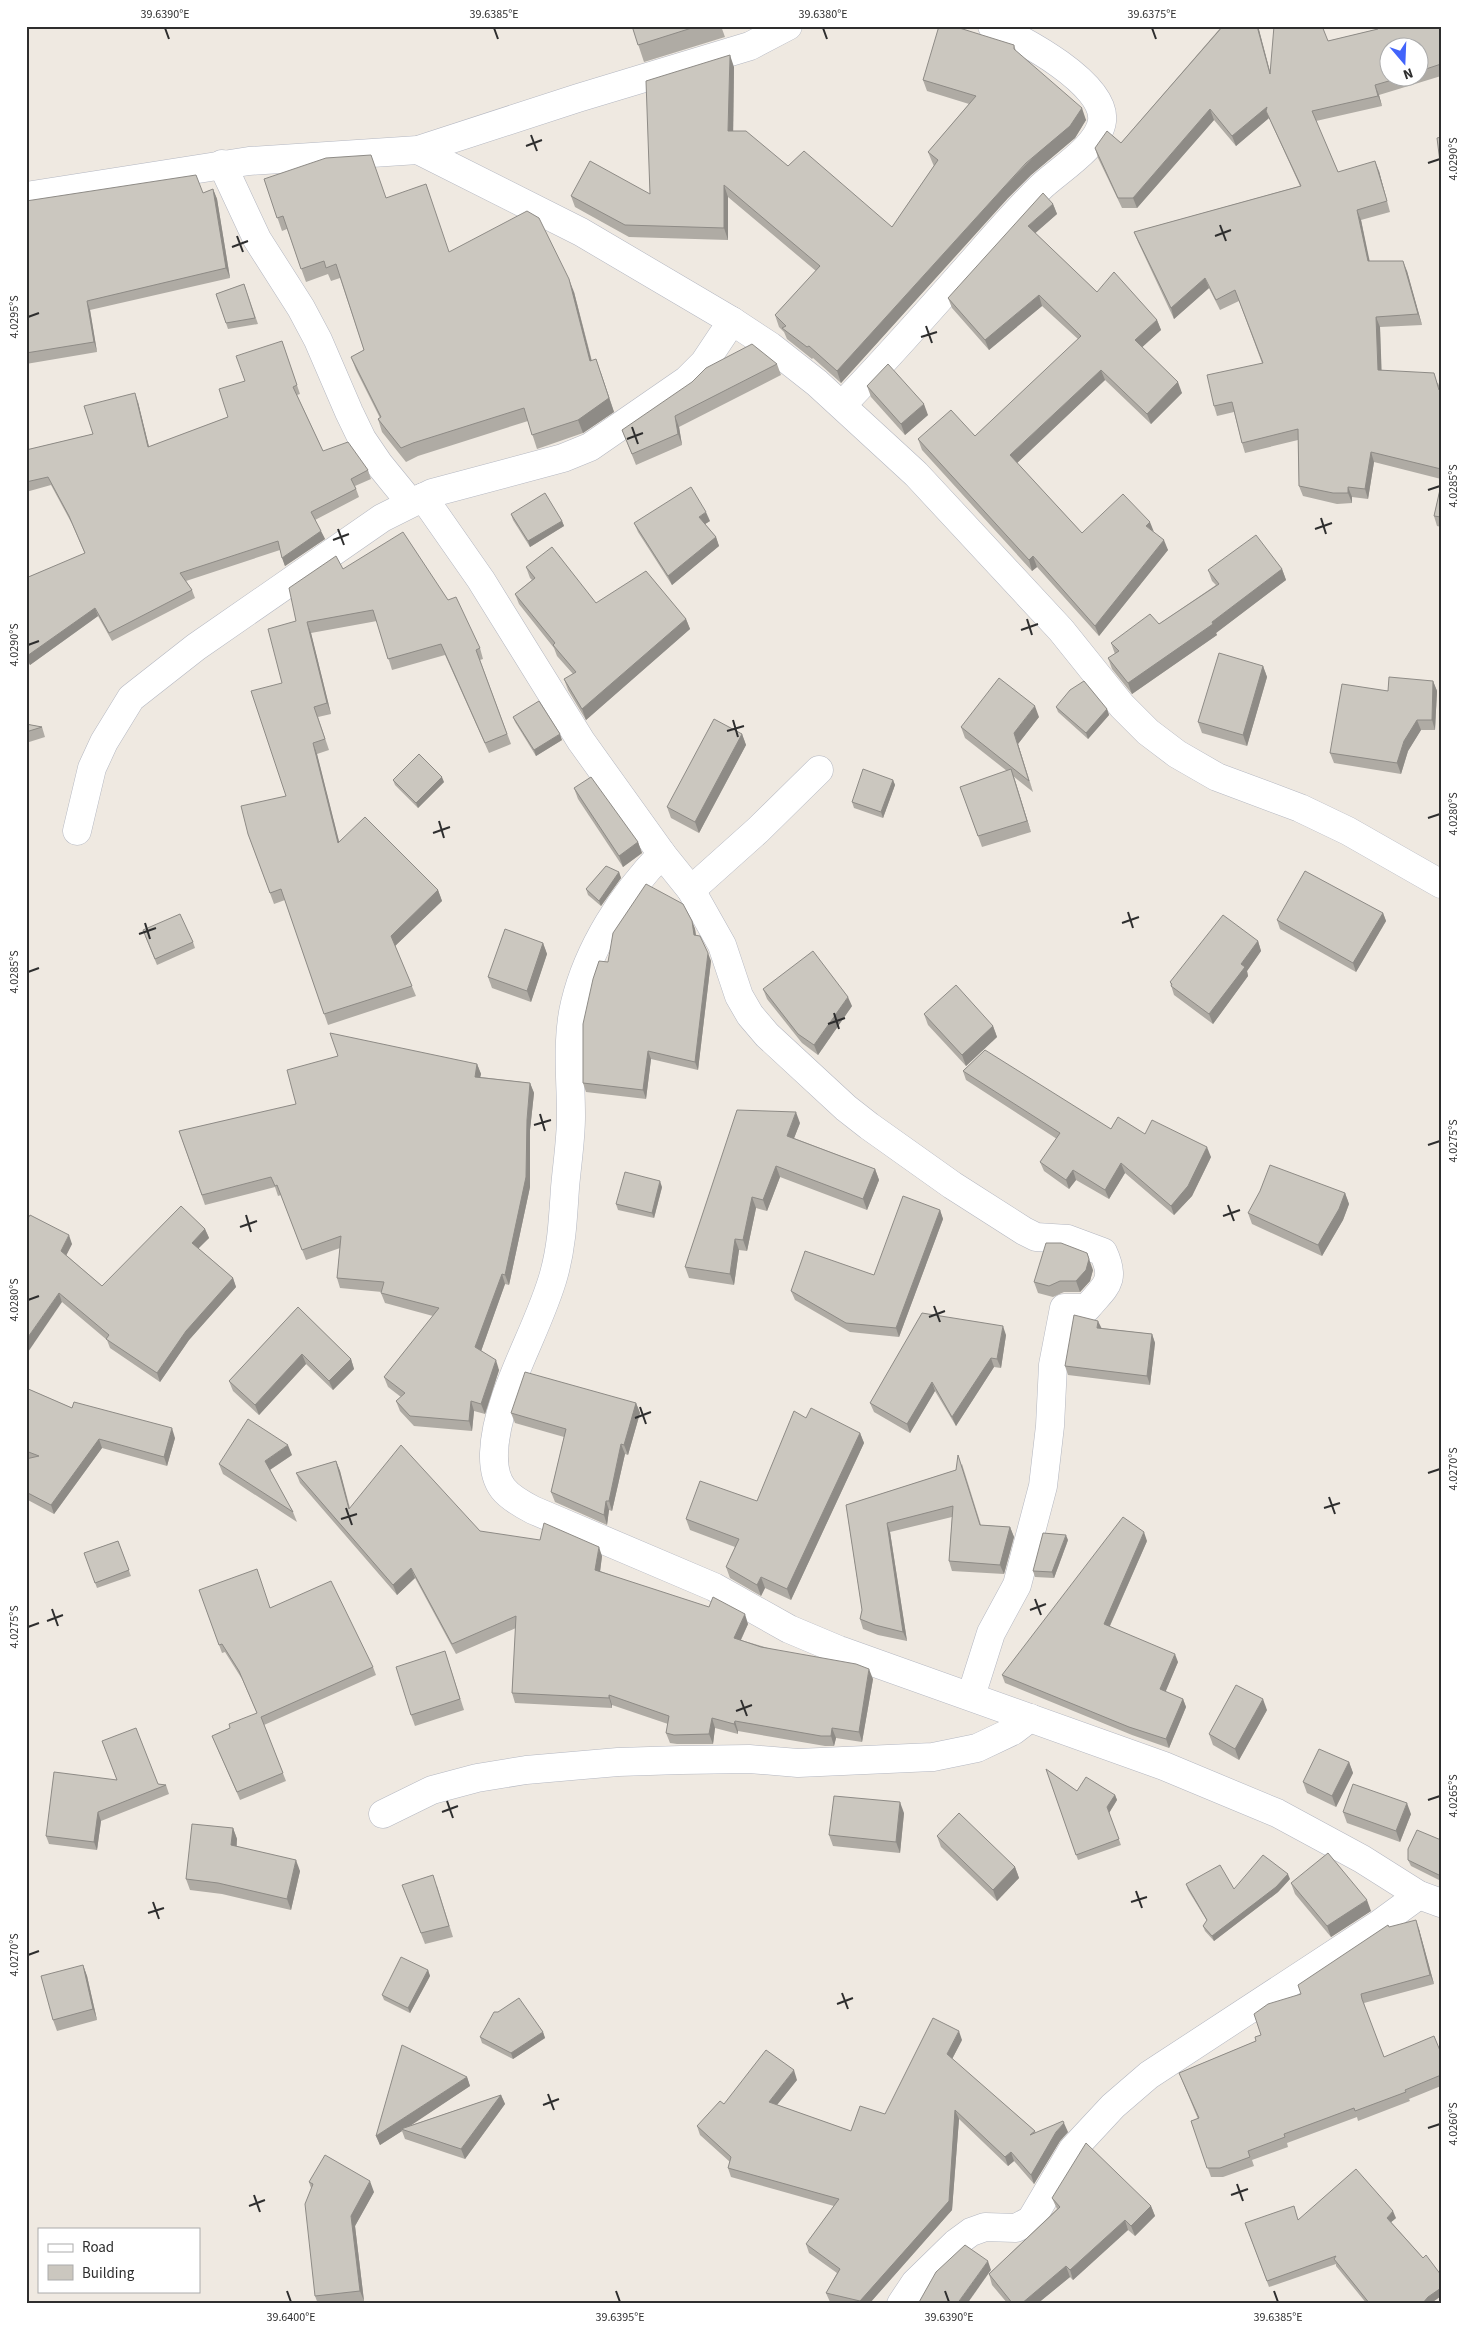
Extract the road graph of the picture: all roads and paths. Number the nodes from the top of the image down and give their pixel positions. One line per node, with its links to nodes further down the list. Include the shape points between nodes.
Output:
1 (788, 26): 3 (street, via 750,46)
2 (992, 26): 7 (street, via 1039,50 1083,84 1093,94 1101,113 1099,132 1004,225)
3 (418, 150): 4 (street); 6 (street, via 581,232)
4 (222, 164): 5 (street); 8 (street, via 257,239 302,308 362,438 379,464)
5 (26, 196)
6 (732, 321): 7 (street, via 770,346); 8 (street, via 704,363 687,380 590,446 563,458 460,484)
7 (842, 405): 12 (street, via 922,481 1061,630 1101,681 1148,732 1177,754 1218,777 1300,808 1348,831)
8 (417, 500): 10 (street, via 382,518 196,647 131,698 92,768); 11 (street, via 480,580 581,741)
9 (819, 770): 13 (street)
10 (77, 831)
11 (662, 854): 13 (street); 14 (street, via 622,903 602,937 587,964 575,1003 569,1055 570,1126 562,1236 551,1283 507,1397 494,1453 496,1476 502,1491 513,1500 714,1587 789,1629)
12 (1441, 884)
13 (691, 890): 14 (street, via 722,945 732,979 750,1015 846,1108 952,1184 1024,1230 1036,1237 1068,1240 1103,1252 1111,1267 1108,1283 1087,1308 1064,1308 1053,1365 1043,1486 1017,1585 991,1633)
14 (971, 1696): 15 (street)
15 (1030, 1718): 16 (street, via 1013,1731 986,1744 933,1758 798,1763 749,1759 672,1760 526,1770 441,1788); 17 (street, via 1164,1766 1277,1813)
16 (383, 1814)
17 (1430, 1899): 18 (street, via 1378,1925 1149,2075 1112,2106 1073,2149 1031,2220 1016,2228 985,2227 971,2232 915,2283)
18 (901, 2304)

